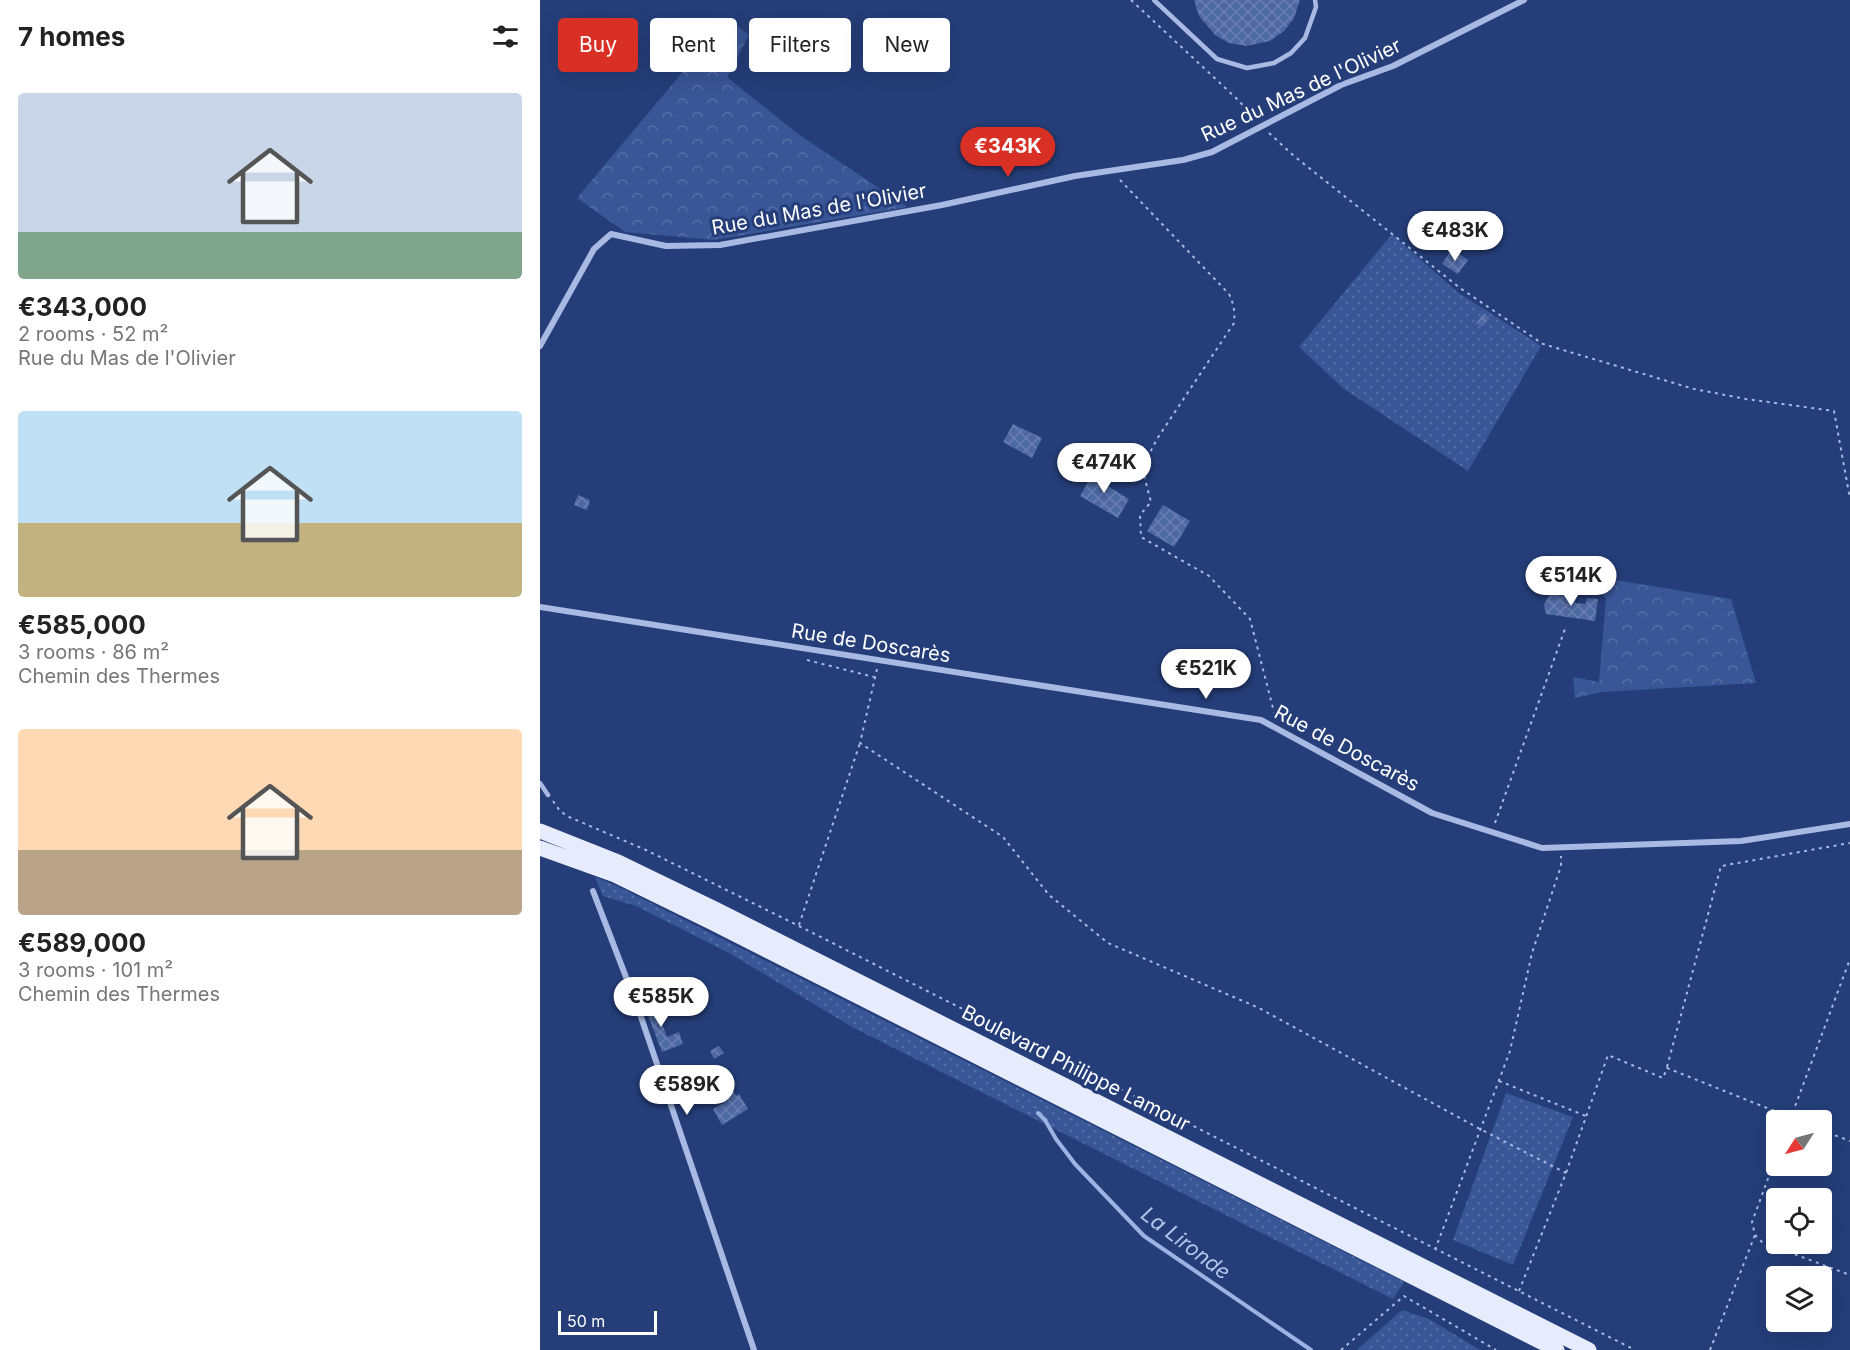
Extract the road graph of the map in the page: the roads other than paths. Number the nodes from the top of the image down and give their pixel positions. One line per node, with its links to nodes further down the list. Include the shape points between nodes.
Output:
1 (1154, 0): 2 (lane, via 1217,59 1247,68 1274,63 1291,53 1305,38)
2 (1315, 0)
3 (1524, 0): 4 (street, Rue du Mas de l'Olivier, via 1393,66 1341,85 1212,152 1183,160 1075,176 720,245 666,246 611,234 594,249)
4 (540, 346)
5 (540, 607): 8 (street, Rue de Doscarès, via 1261,720 1432,813 1542,848 1741,841)
6 (540, 783): 7 (lane)
7 (548, 795)
8 (1850, 824)
9 (540, 831): 14 (main road, Boulevard Philippe Lamour, via 618,862 707,905)
10 (540, 848): 13 (main road, Boulevard Philippe Lamour, via 615,875 711,922)
11 (593, 891): 12 (street, via 639,1011)
12 (754, 1350)
13 (1557, 1350)
14 (1589, 1350)

